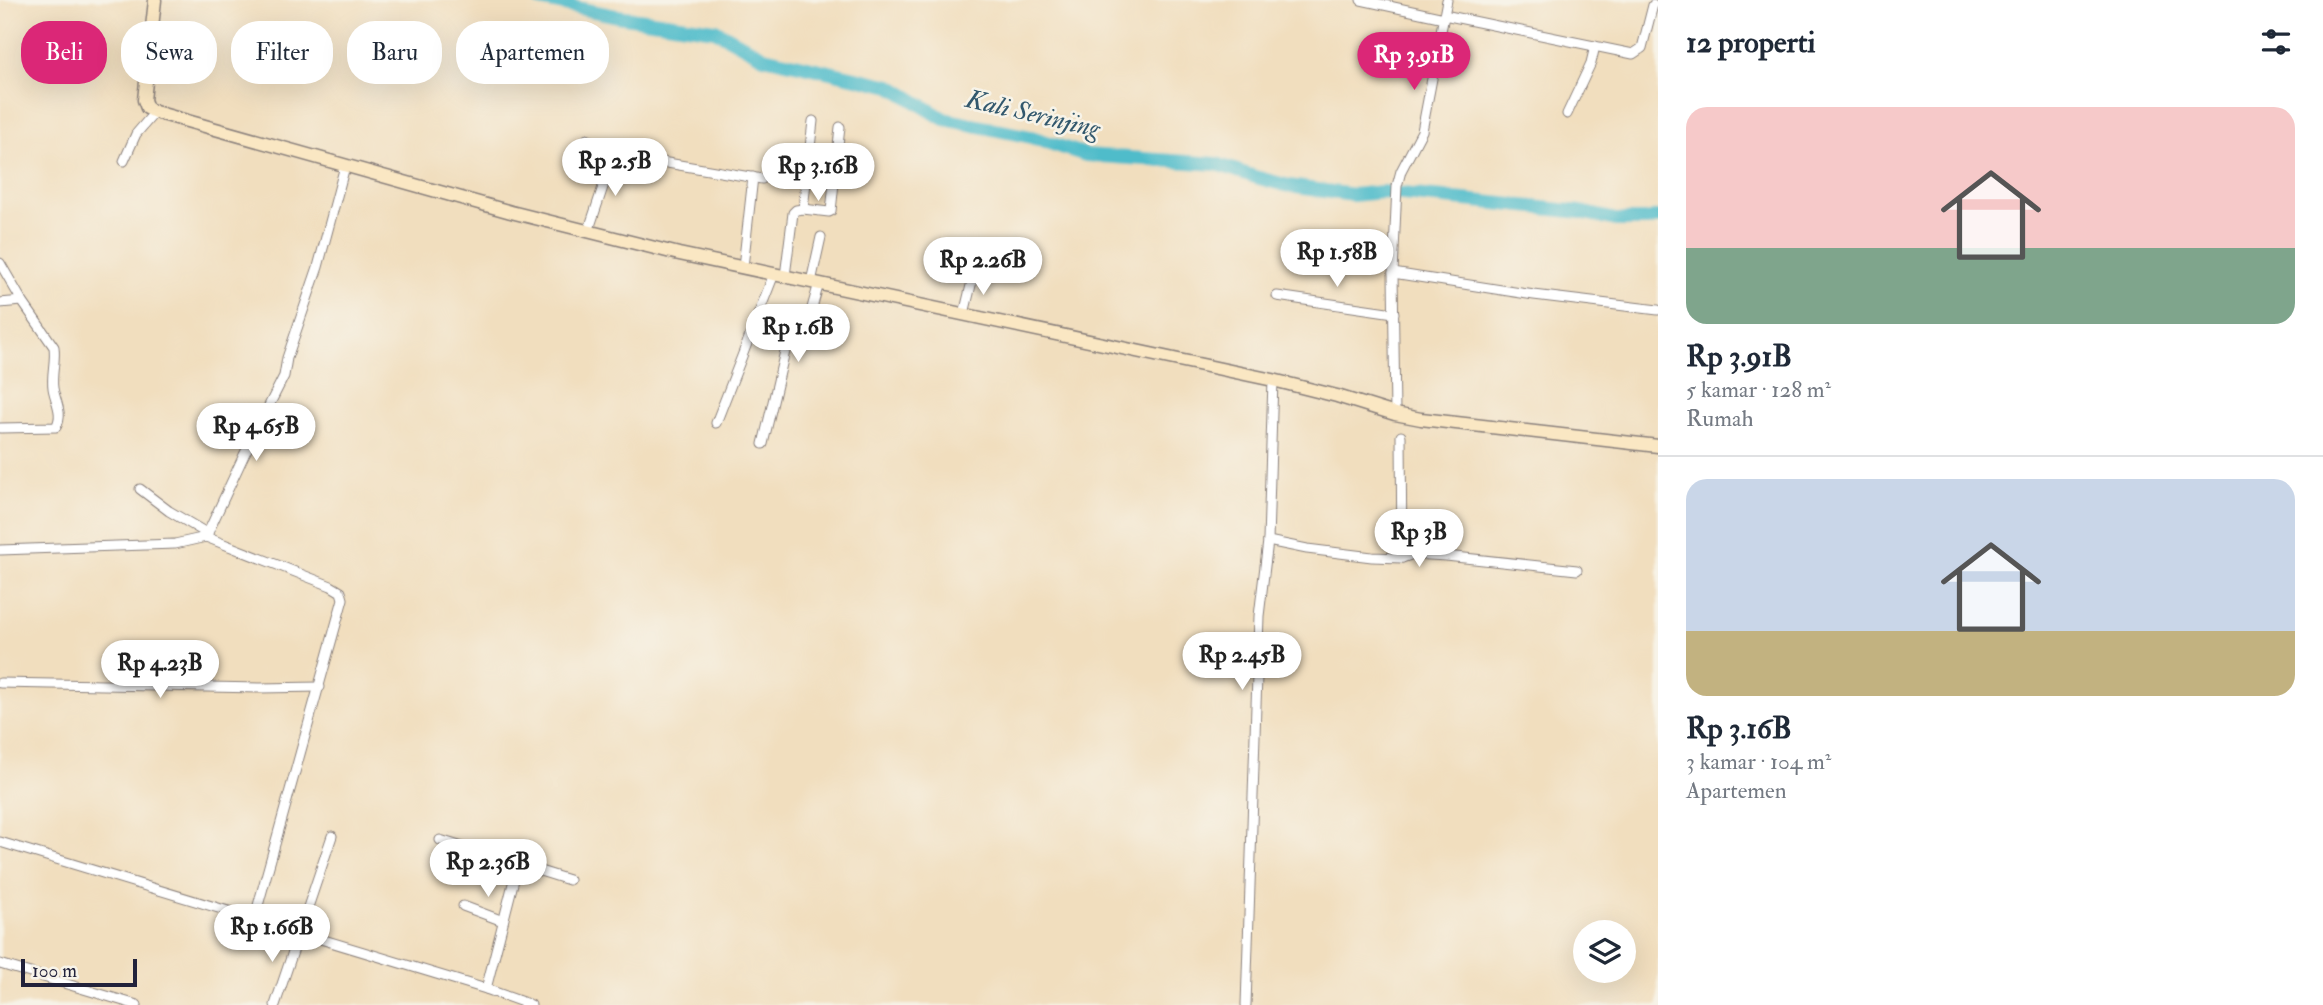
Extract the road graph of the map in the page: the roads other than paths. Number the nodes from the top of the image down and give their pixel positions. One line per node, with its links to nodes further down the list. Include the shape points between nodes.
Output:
1 (155, 0): 7 (street, via 144,100)
2 (1361, 0): 5 (street)
3 (1447, 0): 5 (street)
4 (1653, 5): 6 (street, via 1639,51 1633,54)
5 (1444, 16): 6 (street); 21 (street, via 1422,131 1397,186)
6 (1595, 46): 8 (street)
7 (155, 112): 13 (street, via 136,134); 14 (street)
8 (1567, 114)
9 (813, 121): 15 (street)
10 (840, 127): 15 (street, via 831,211)
11 (587, 139): 12 (street)
12 (614, 154): 16 (street); 19 (street, via 757,178)
13 (124, 161)
14 (345, 166): 16 (street); 38 (street, via 284,376)
15 (803, 209): 22 (street, via 793,214)
16 (588, 232): 19 (street)
17 (821, 237): 23 (street)
18 (0, 263): 25 (street)
19 (743, 267): 22 (street)
20 (974, 273): 29 (street)
21 (1393, 273): 27 (street); 28 (street)
22 (779, 275): 23 (street); 32 (street)
23 (815, 282): 29 (street); 35 (street, via 805,333 786,347)
24 (1277, 296): 28 (street)
25 (22, 301): 26 (street); 33 (street, via 54,347 52,384 59,420 56,427)
26 (0, 303)
27 (1658, 310)
28 (1394, 313): 31 (street)
29 (964, 314): 30 (street)
30 (1273, 380): 31 (street); 39 (street)
31 (1395, 414): 36 (street)
32 (716, 423)
33 (0, 428)
34 (1401, 436): 41 (street)
35 (763, 444)
36 (1658, 446)
37 (139, 489): 38 (street)
38 (207, 536): 40 (street, via 175,544); 44 (street, via 341,592 342,606)
39 (1268, 541): 41 (street); 61 (street, via 1259,616)
40 (0, 550)
41 (1402, 558): 42 (street, via 1446,556)
42 (1577, 570)
43 (0, 683): 44 (street)
44 (320, 687): 51 (street)
45 (332, 836): 53 (street)
46 (440, 840): 48 (street)
47 (0, 842): 51 (street)
48 (518, 864): 49 (street); 52 (street)
49 (569, 880)
50 (463, 906): 52 (street)
51 (254, 920): 53 (street)
52 (503, 921): 55 (street)
53 (299, 933): 55 (street); 59 (street)
54 (0, 964): 56 (street)
55 (486, 989): 60 (street)
56 (97, 994): 57 (street); 58 (street)
57 (93, 1005)
58 (136, 1005)
59 (275, 1005)
60 (531, 1005)
61 (1247, 1005)

